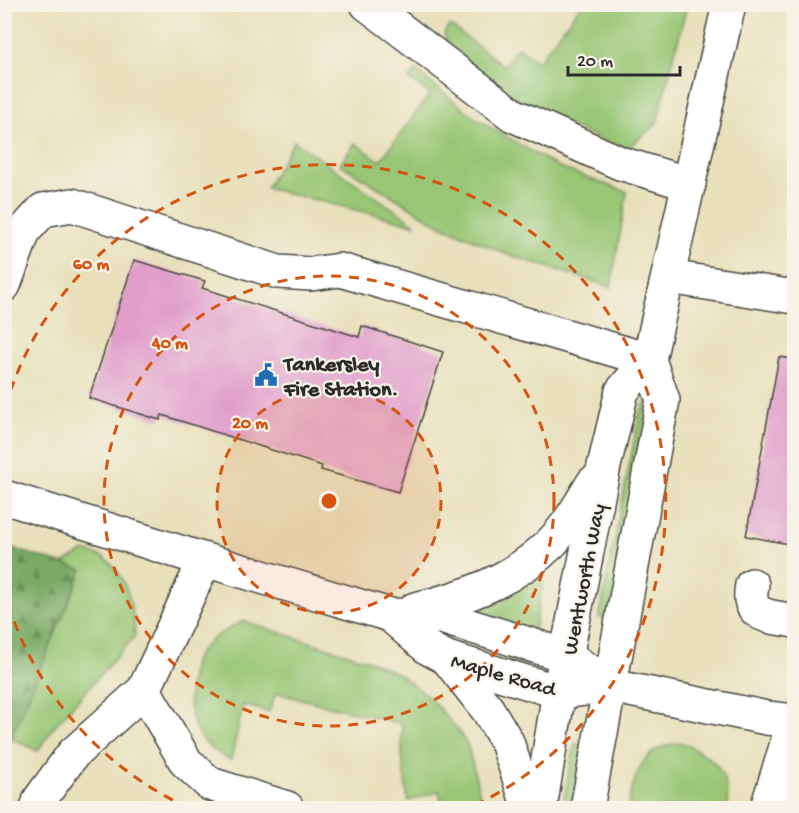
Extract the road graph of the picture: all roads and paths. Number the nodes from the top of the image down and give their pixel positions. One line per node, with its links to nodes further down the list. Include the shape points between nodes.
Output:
1 (367, 4): 3 (street, via 513,115 620,163)
2 (729, 4): 3 (street, Wentworth Way)
3 (689, 184): 4 (street, Wentworth Way)
4 (669, 277): 6 (street); 7 (street, Wentworth Way)
5 (4, 285): 7 (street, via 24,231 43,210 72,205 278,272 311,274 340,270)
6 (794, 296)
7 (650, 360): 8 (street, Wentworth Way, via 622,391); 16 (street, Wentworth Way, via 663,400)
8 (604, 466): 12 (street, via 551,543 520,569 483,590); 14 (street, Wentworth Way)
9 (4, 497): 10 (street, Maple Road)
10 (205, 560): 12 (street, Maple Road); 17 (street)
11 (752, 585): 13 (street, via 753,608 761,614)
12 (390, 615): 14 (street, Maple Road, via 441,617); 15 (street, Maple Road, via 428,648)
13 (795, 621)
14 (567, 656): 16 (street, Maple Road); 18 (street, Wentworth Way)
15 (447, 658): 18 (street, Maple Road); 22 (street, via 489,710 507,742)
16 (611, 686): 18 (street, Maple Road); 19 (street); 24 (street, Wentworth Way)
17 (144, 690): 20 (street, via 73,754); 21 (street, via 186,762 210,784)
18 (560, 692): 23 (street, Wentworth Way)
19 (794, 721): 25 (street)
20 (37, 808)
21 (287, 808)
22 (529, 808)
23 (540, 808)
24 (587, 808)
25 (767, 808)

